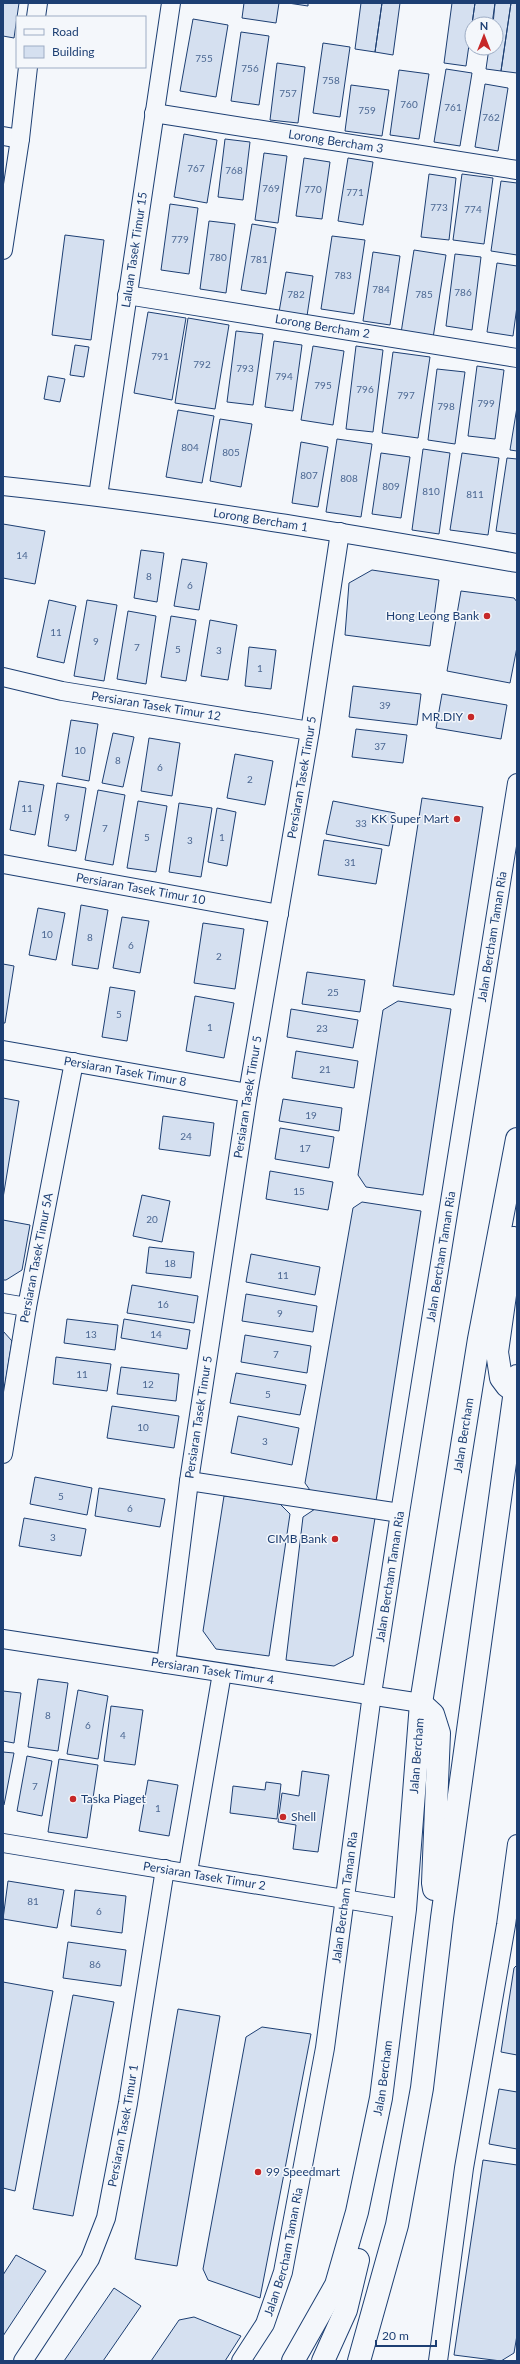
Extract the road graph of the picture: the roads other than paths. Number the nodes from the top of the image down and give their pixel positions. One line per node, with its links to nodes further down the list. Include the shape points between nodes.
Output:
1 (38, 3): 3 (street)
2 (171, 3): 5 (street, Laluan Tasek Timur 15)
3 (36, 16)
4 (28, 68): 6 (street)
5 (154, 113): 7 (street, Lorong Bercham 3); 9 (street, Laluan Tasek Timur 15)
6 (12, 137): 8 (street)
7 (517, 170)
8 (3, 250)
9 (128, 295): 10 (street, Lorong Bercham 2); 12 (street, Laluan Tasek Timur 15)
10 (517, 358)
11 (3, 486): 12 (street, Lorong Bercham 1)
12 (98, 496): 13 (street, Lorong Bercham 1)
13 (340, 532): 14 (street, Lorong Bercham 1); 16 (street, Persiaran Tasek Timur 5)
14 (517, 563)
15 (3, 677): 16 (street, Persiaran Tasek Timur 12, via 62,691)
16 (310, 731): 20 (street, Persiaran Tasek Timur 5)
17 (517, 783): 18 (street, Jalan Bercham Taman Ria)
18 (515, 806): 32 (street, Jalan Bercham Taman Ria)
19 (3, 864): 20 (street, Persiaran Tasek Timur 10)
20 (279, 914): 23 (street, Persiaran Tasek Timur 5)
21 (3, 1050): 22 (street, Persiaran Tasek Timur 8)
22 (74, 1062): 23 (street, Persiaran Tasek Timur 8); 28 (street, Persiaran Tasek Timur 5A)
23 (248, 1093): 31 (street, Persiaran Tasek Timur 5)
24 (515, 1149): 25 (main road); 37 (main road, Jalan Bercham, via 479,1339)
25 (517, 1189)
26 (517, 1214): 29 (main road, via 497,1352 501,1378)
27 (3, 1303): 28 (street)
28 (27, 1307): 30 (street, Persiaran Tasek Timur 5A)
29 (516, 1387): 44 (main road)
30 (3, 1454)
31 (189, 1481): 32 (street); 34 (street, Persiaran Tasek Timur 5)
32 (400, 1513): 36 (street, Jalan Bercham Taman Ria)
33 (3, 1639): 34 (street, Persiaran Tasek Timur 4)
34 (166, 1664): 35 (street, Persiaran Tasek Timur 4)
35 (222, 1673): 36 (street, Persiaran Tasek Timur 4); 41 (street)
36 (372, 1694): 37 (street, Persiaran Tasek Timur 4); 42 (street, Jalan Bercham Taman Ria)
37 (422, 1702): 43 (main road, Jalan Bercham); 44 (main road, via 433,1714 439,1733 433,1883)
38 (3, 1843): 40 (street, Persiaran Tasek Timur 2)
39 (517, 1844): 45 (street)
40 (165, 1869): 41 (street, Persiaran Tasek Timur 2); 47 (street, Persiaran Tasek Timur 1, via 128,2103 106,2218 90,2259)
41 (188, 1872): 42 (street, Persiaran Tasek Timur 2)
42 (346, 1899): 43 (street, Persiaran Tasek Timur 2); 48 (street, Jalan Bercham Taman Ria, via 325,2048 283,2272 266,2324)
43 (405, 1909): 46 (main road, Jalan Bercham, via 381,2098)
44 (442, 1918): 51 (main road, via 422,2088 397,2225)
45 (512, 1926): 52 (street, via 464,2168)
46 (357, 2212): 49 (main road, Jalan Bercham, via 336,2285); 50 (main road, via 359,2253 346,2310)
47 (22, 2361)
48 (241, 2361)
49 (293, 2361)
50 (323, 2361)
51 (358, 2361)
52 (438, 2361)

